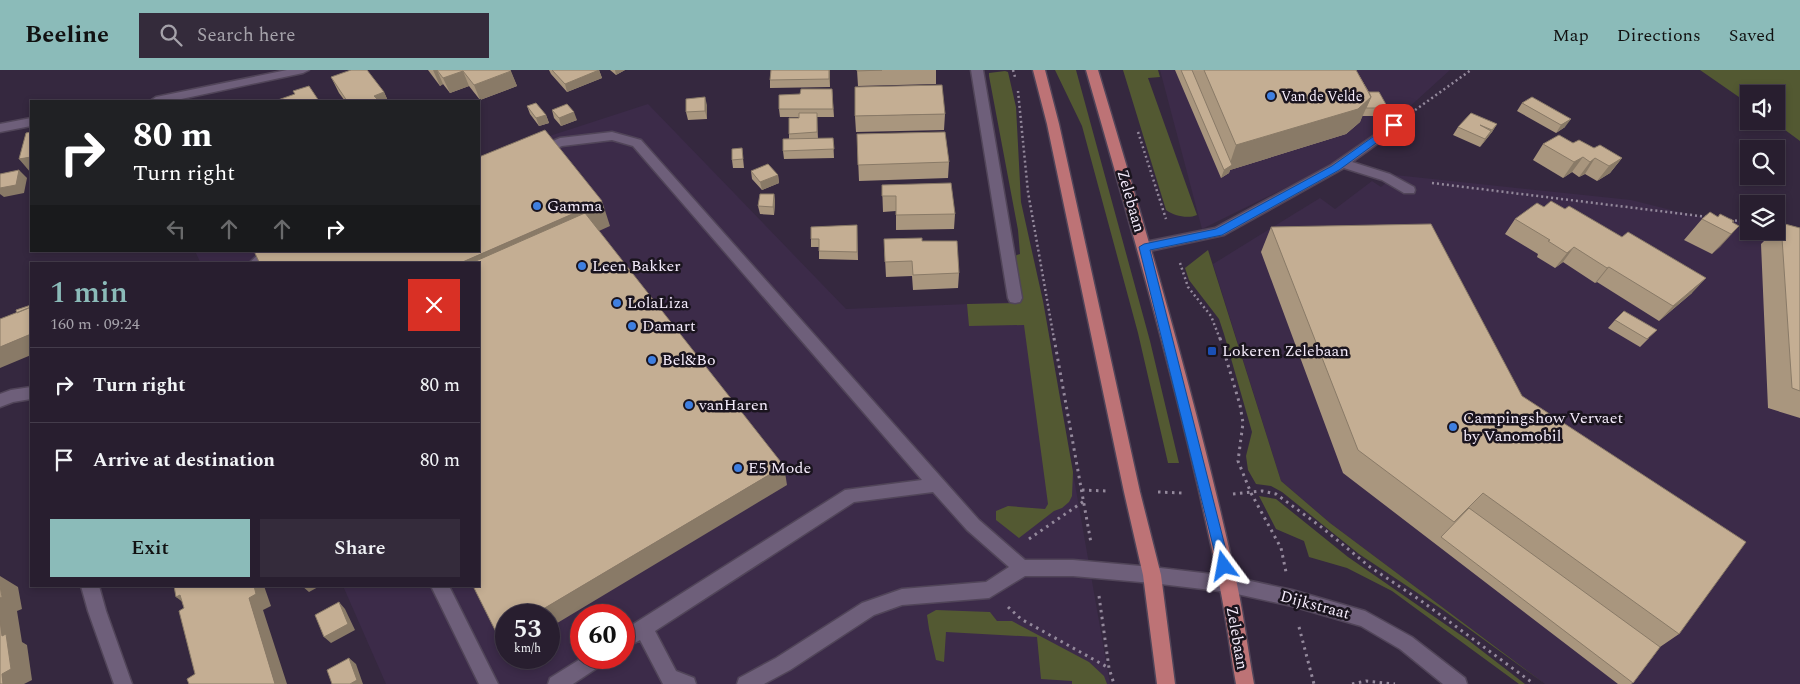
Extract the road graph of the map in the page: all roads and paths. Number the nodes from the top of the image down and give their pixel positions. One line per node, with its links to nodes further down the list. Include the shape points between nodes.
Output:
1 (303, 70): 7 (street)
2 (977, 70): 25 (street)
3 (1013, 70): 8 (path)
4 (1039, 70): 29 (main road)
5 (1092, 70): 22 (main road, Zelebaan)
6 (1471, 70): 12 (path)
7 (258, 75): 10 (street)
8 (1015, 79)
9 (1018, 88): 29 (path, via 1028,192 1082,490)
10 (160, 100)
11 (30, 122): 14 (street)
12 (1394, 125): 16 (street)
13 (1136, 127): 21 (path)
14 (0, 128)
15 (525, 157): 28 (street, via 560,142 612,136 638,143)
16 (1342, 163): 17 (street, via 1386,177); 21 (street, via 1218,232)
17 (1405, 187): 18 (path, via 1409,180)
18 (1711, 218)
19 (1730, 220): 20 (path)
20 (1740, 221)
21 (1173, 241): 22 (street); 30 (path, via 1188,287 1211,316 1222,343 1243,423 1238,461)
22 (1144, 247): 31 (main road, Zelebaan)
23 (270, 252): 24 (street)
24 (257, 262)
25 (1015, 298)
26 (30, 393): 27 (street)
27 (0, 401)
28 (937, 485): 33 (street); 40 (street, via 851,495)
29 (1132, 492): 31 (path); 35 (main road)
30 (1251, 493): 31 (path); 54 (path, via 1276,494 1370,568 1420,600)
31 (1207, 494): 36 (main road, Zelebaan)
32 (1084, 501): 33 (path, via 1027,541)
33 (1002, 550): 34 (street)
34 (1022, 568): 35 (street, Dijkstraat, via 1072,568); 39 (street)
35 (1152, 575): 36 (street, Dijkstraat); 49 (main road)
36 (1228, 584): 50 (main road, Zelebaan); 53 (street, Dijkstraat, via 1365,619 1406,643)
37 (90, 587): 45 (street, via 95,609)
38 (441, 587): 46 (street)
39 (988, 590): 42 (path, via 1021,619); 48 (street, via 902,597 868,609)
40 (643, 627): 41 (street); 44 (street)
41 (635, 632)
42 (1109, 668)
43 (580, 669): 47 (street)
44 (672, 682)
45 (123, 684)
46 (490, 684)
47 (557, 684)
48 (746, 684)
49 (1166, 684)
50 (1245, 684)
51 (1352, 684): 52 (path, via 1366,681)
52 (1395, 684)
53 (1458, 684)
54 (1534, 684)

